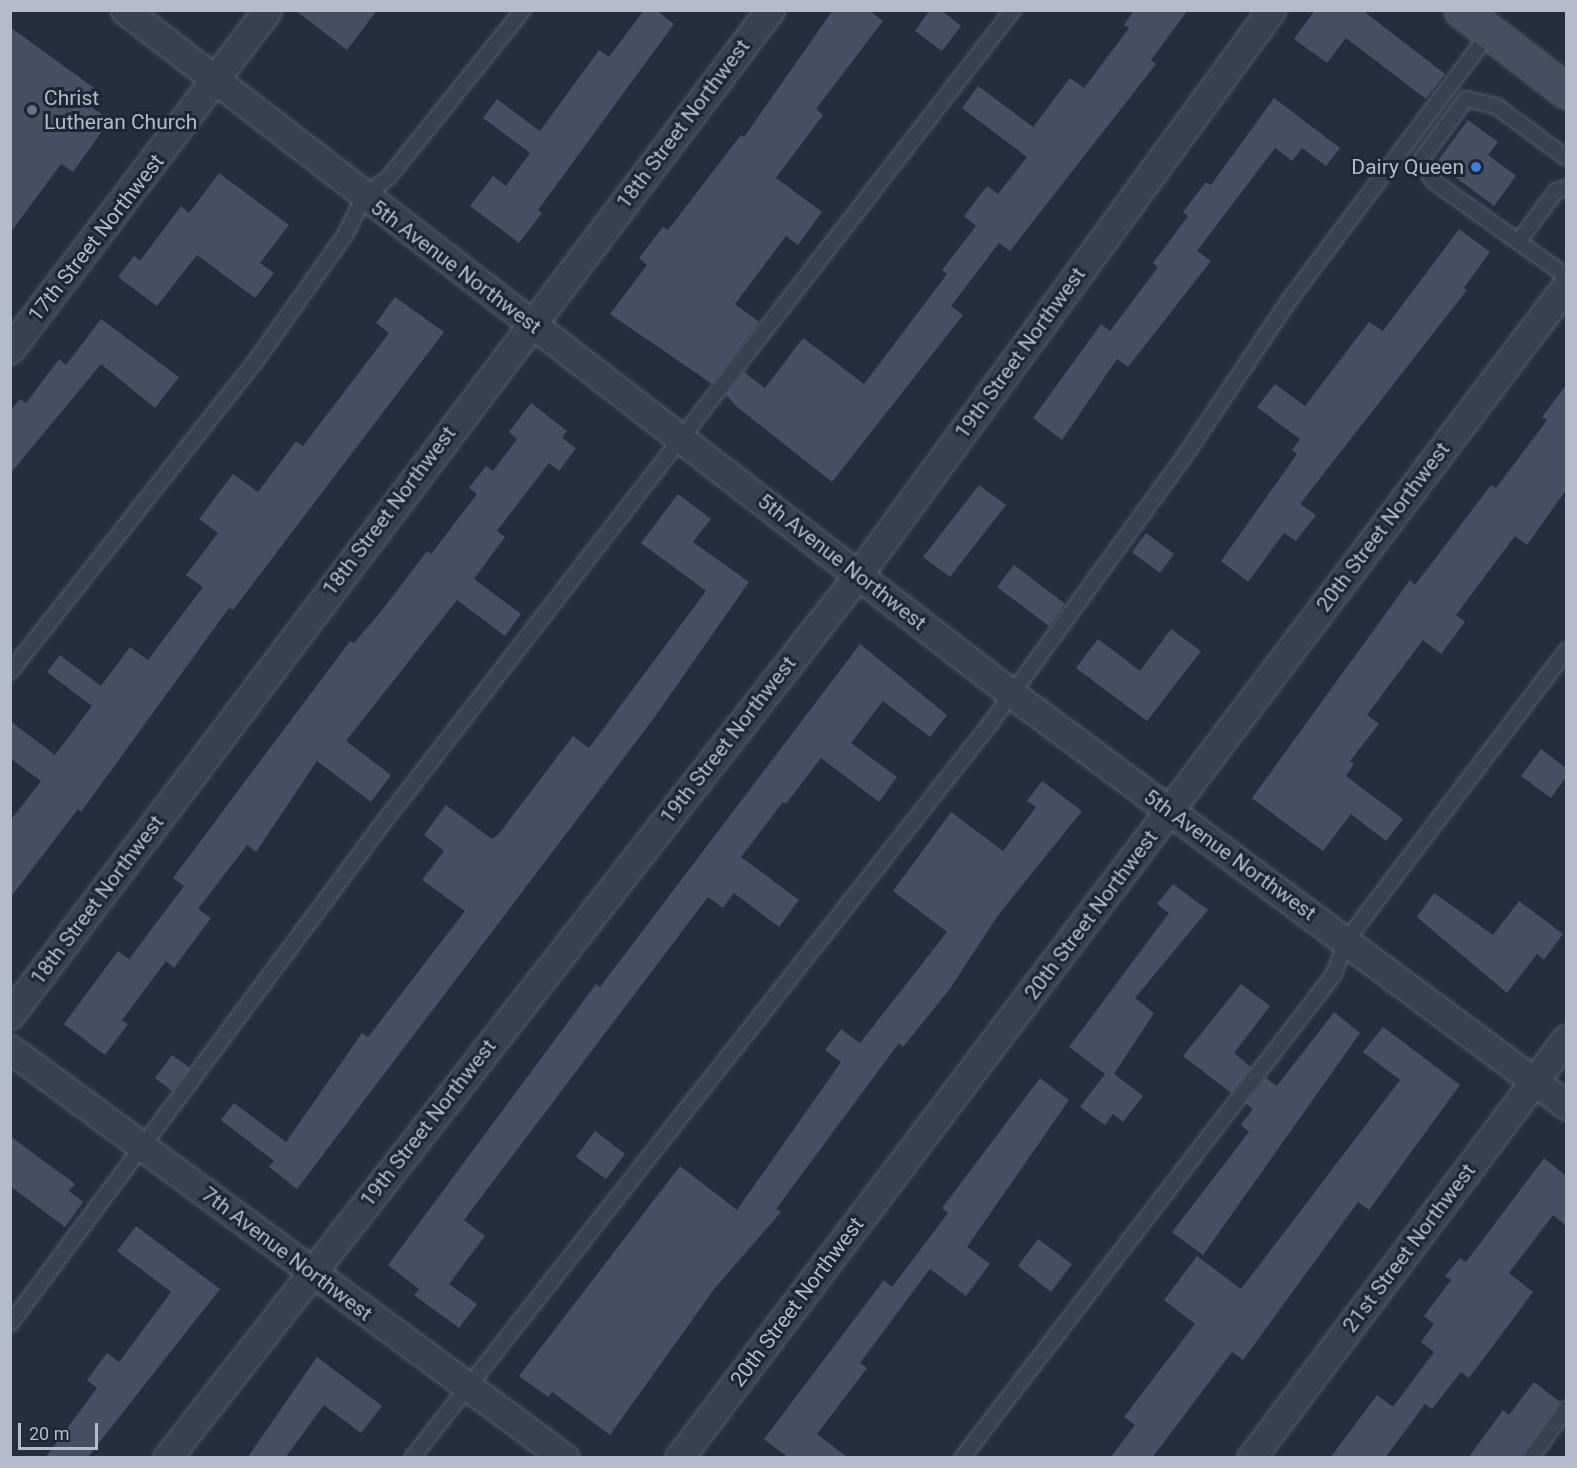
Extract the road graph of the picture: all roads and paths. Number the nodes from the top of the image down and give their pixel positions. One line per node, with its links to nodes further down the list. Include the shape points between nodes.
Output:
1 (124, 10): 9 (street, 5th Avenue Northwest)
2 (267, 10): 9 (street, 17th Street Northwest)
3 (523, 10): 13 (lane, via 388,177)
4 (770, 10): 17 (street, 18th Street Northwest)
5 (1013, 10): 19 (lane)
6 (1271, 10): 20 (street, 19th Street Northwest)
7 (1461, 10): 8 (main road)
8 (1489, 33): 10 (main road); 23 (lane, via 1290,298 1188,451)
9 (217, 79): 13 (street, 5th Avenue Northwest); 18 (street, 17th Street Northwest)
10 (1563, 80)
11 (1566, 157): 14 (lane, via 1496,106 1466,99 1421,160 1433,181)
12 (1566, 188): 14 (lane, via 1556,191)
13 (364, 197): 17 (street, 5th Avenue Northwest); 22 (lane, via 345,235 255,362)
14 (1518, 242): 15 (lane)
15 (1566, 276)
16 (1566, 286): 24 (street, 20th Street Northwest)
17 (531, 322): 19 (street, 5th Avenue Northwest); 26 (street, 18th Street Northwest)
18 (10, 349)
19 (683, 437): 20 (street, 5th Avenue Northwest); 31 (lane, via 383,823)
20 (858, 574): 23 (street, 5th Avenue Northwest); 32 (street, 19th Street Northwest)
21 (1566, 651): 25 (lane)
22 (10, 672)
23 (1012, 694): 24 (street, 5th Avenue Northwest); 34 (lane)
24 (1168, 810): 25 (street, 5th Avenue Northwest); 39 (street, 20th Street Northwest)
25 (1346, 941): 29 (street, 5th Avenue Northwest); 40 (lane, via 1327,983)
26 (10, 1015)
27 (1566, 1039): 29 (street, 21st Street Northwest)
28 (10, 1049): 31 (street, 7th Avenue Northwest)
29 (1536, 1082): 30 (street, 5th Avenue Northwest); 41 (street, 21st Street Northwest)
30 (1566, 1105)
31 (145, 1147): 32 (street, 7th Avenue Northwest); 33 (lane)
32 (311, 1272): 34 (street, 7th Avenue Northwest); 36 (street, 19th Street Northwest)
33 (10, 1324)
34 (465, 1387): 37 (lane); 38 (street, 7th Avenue Northwest)
35 (1566, 1409): 42 (lane)
36 (167, 1458)
37 (412, 1458)
38 (565, 1458)
39 (679, 1458)
40 (962, 1458)
41 (1251, 1458)
42 (1531, 1458)

